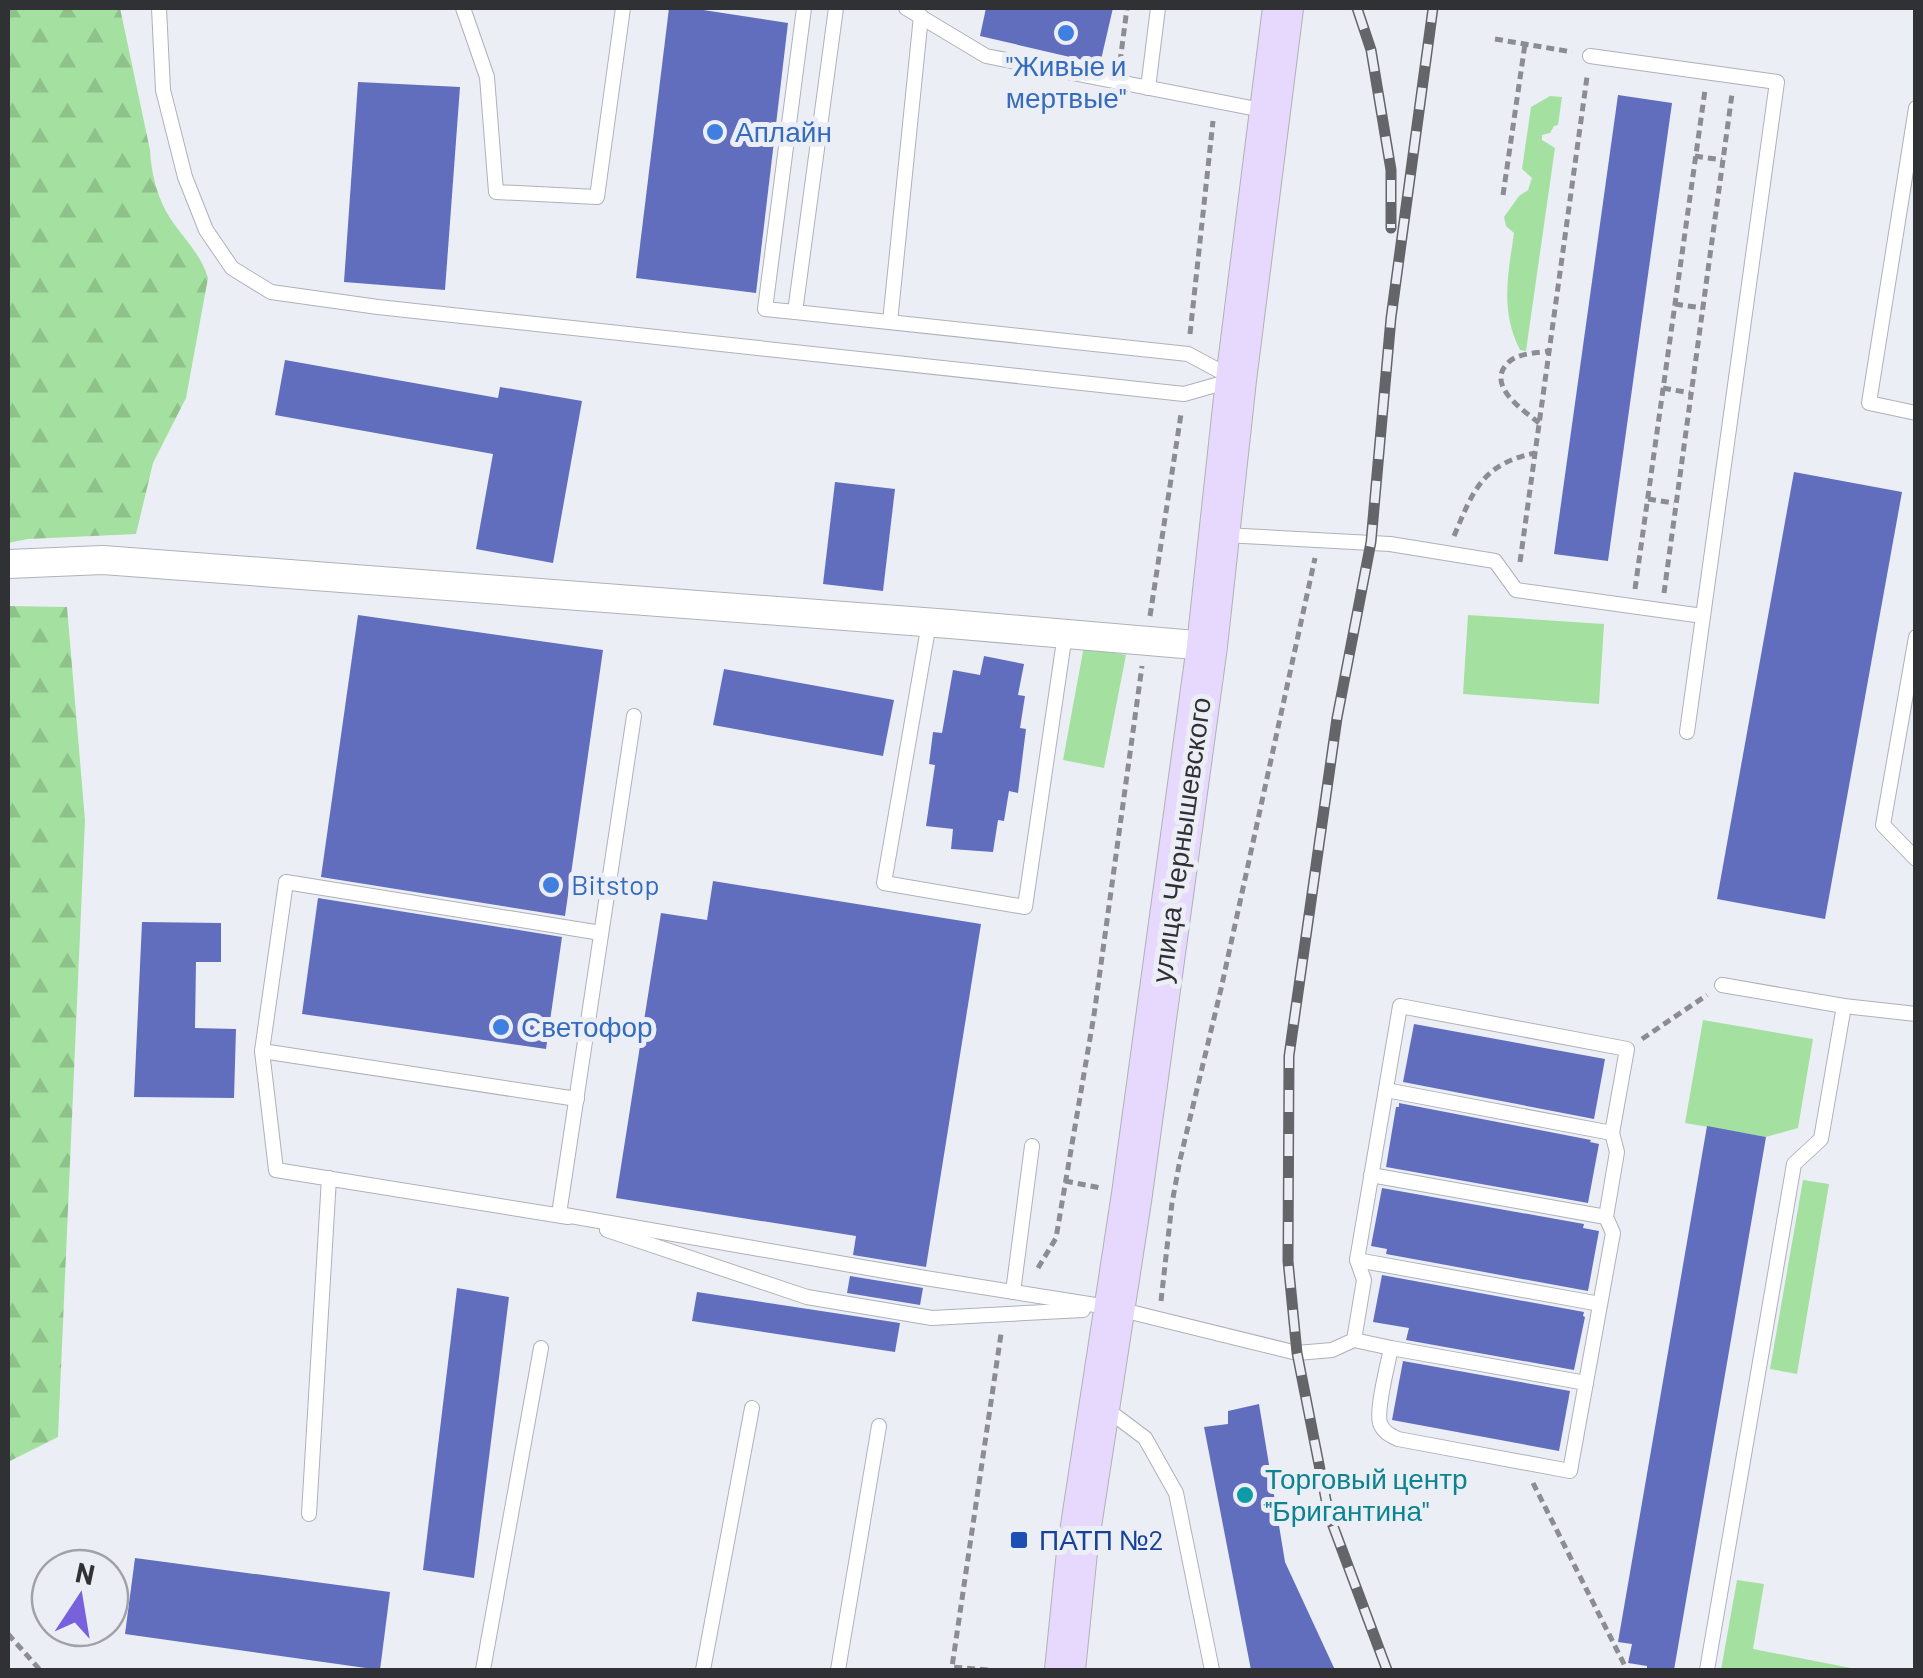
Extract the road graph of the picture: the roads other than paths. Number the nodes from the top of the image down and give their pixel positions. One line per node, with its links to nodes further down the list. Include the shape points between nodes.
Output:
1 (158, 8): 16 (lane, via 163,90 199,213 232,268 272,292 1184,394)
2 (463, 8): 3 (lane, via 487,77 496,192 598,197)
3 (623, 8)
4 (804, 8): 14 (lane, via 765,309)
5 (836, 8): 14 (lane)
6 (906, 8): 9 (lane)
7 (1158, 8): 11 (lane)
8 (1282, 8): 13 (main road, улица Чернышевского)
9 (921, 16): 11 (lane, via 986,56); 15 (lane)
10 (1590, 56): 20 (lane, via 1777,82)
11 (1148, 88): 13 (lane)
12 (1916, 108): 17 (lane, via 1869,403)
13 (1269, 112): 16 (main road, улица Чернышевского)
14 (796, 312): 15 (lane)
15 (890, 322): 16 (lane, via 1188,354)
16 (1236, 380): 18 (main road, улица Чернышевского)
17 (1916, 412)
18 (1219, 534): 20 (lane, via 1390,544 1495,560 1516,590); 24 (main road, улица Чернышевского)
19 (8, 564): 21 (street, via 103,560)
20 (1703, 616): 26 (lane)
21 (929, 623): 22 (street); 22 (lane, via 884,883 1025,908)
22 (1065, 634): 24 (street)
23 (1916, 637): 27 (lane, via 1882,825)
24 (1207, 646): 44 (main road, улица Чернышевского)
25 (634, 716): 28 (lane)
26 (1687, 732)
27 (1916, 858)
28 (602, 934): 32 (lane, via 286,882); 34 (lane)
29 (1722, 985): 30 (lane)
30 (1844, 1006): 31 (lane); 58 (lane, via 1821,1139 1794,1164)
31 (1916, 1014)
32 (262, 1051): 34 (lane); 38 (lane, via 276,1170)
33 (1386, 1090): 35 (lane); 35 (lane, via 1400,1006 1627,1049); 37 (lane)
34 (576, 1100): 39 (lane)
35 (1612, 1133): 40 (lane, via 1618,1152)
36 (1032, 1146): 42 (lane)
37 (1371, 1174): 40 (lane); 41 (lane)
38 (329, 1178): 39 (lane); 52 (lane)
39 (559, 1214): 42 (lane); 44 (lane, via 807,1297 932,1318)
40 (1606, 1217): 43 (lane, via 1613,1232)
41 (1358, 1260): 43 (lane); 45 (lane, via 1364,1280)
42 (1018, 1293): 44 (lane)
43 (1600, 1304): 48 (lane)
44 (1114, 1308): 45 (lane, via 1297,1353); 49 (main road, улица Чернышевского)
45 (1354, 1340): 47 (lane)
46 (541, 1348): 53 (lane)
47 (1391, 1348): 48 (lane); 48 (lane, via 1379,1414 1386,1434 1570,1471)
48 (1586, 1383)
49 (1098, 1404): 56 (main road, улица Чернышевского); 57 (lane, via 1145,1438 1176,1493)
50 (752, 1408): 54 (lane)
51 (879, 1426): 55 (lane)
52 (309, 1514)
53 (482, 1670)
54 (703, 1670)
55 (838, 1670)
56 (1065, 1670)
57 (1212, 1670)
58 (1706, 1670)

